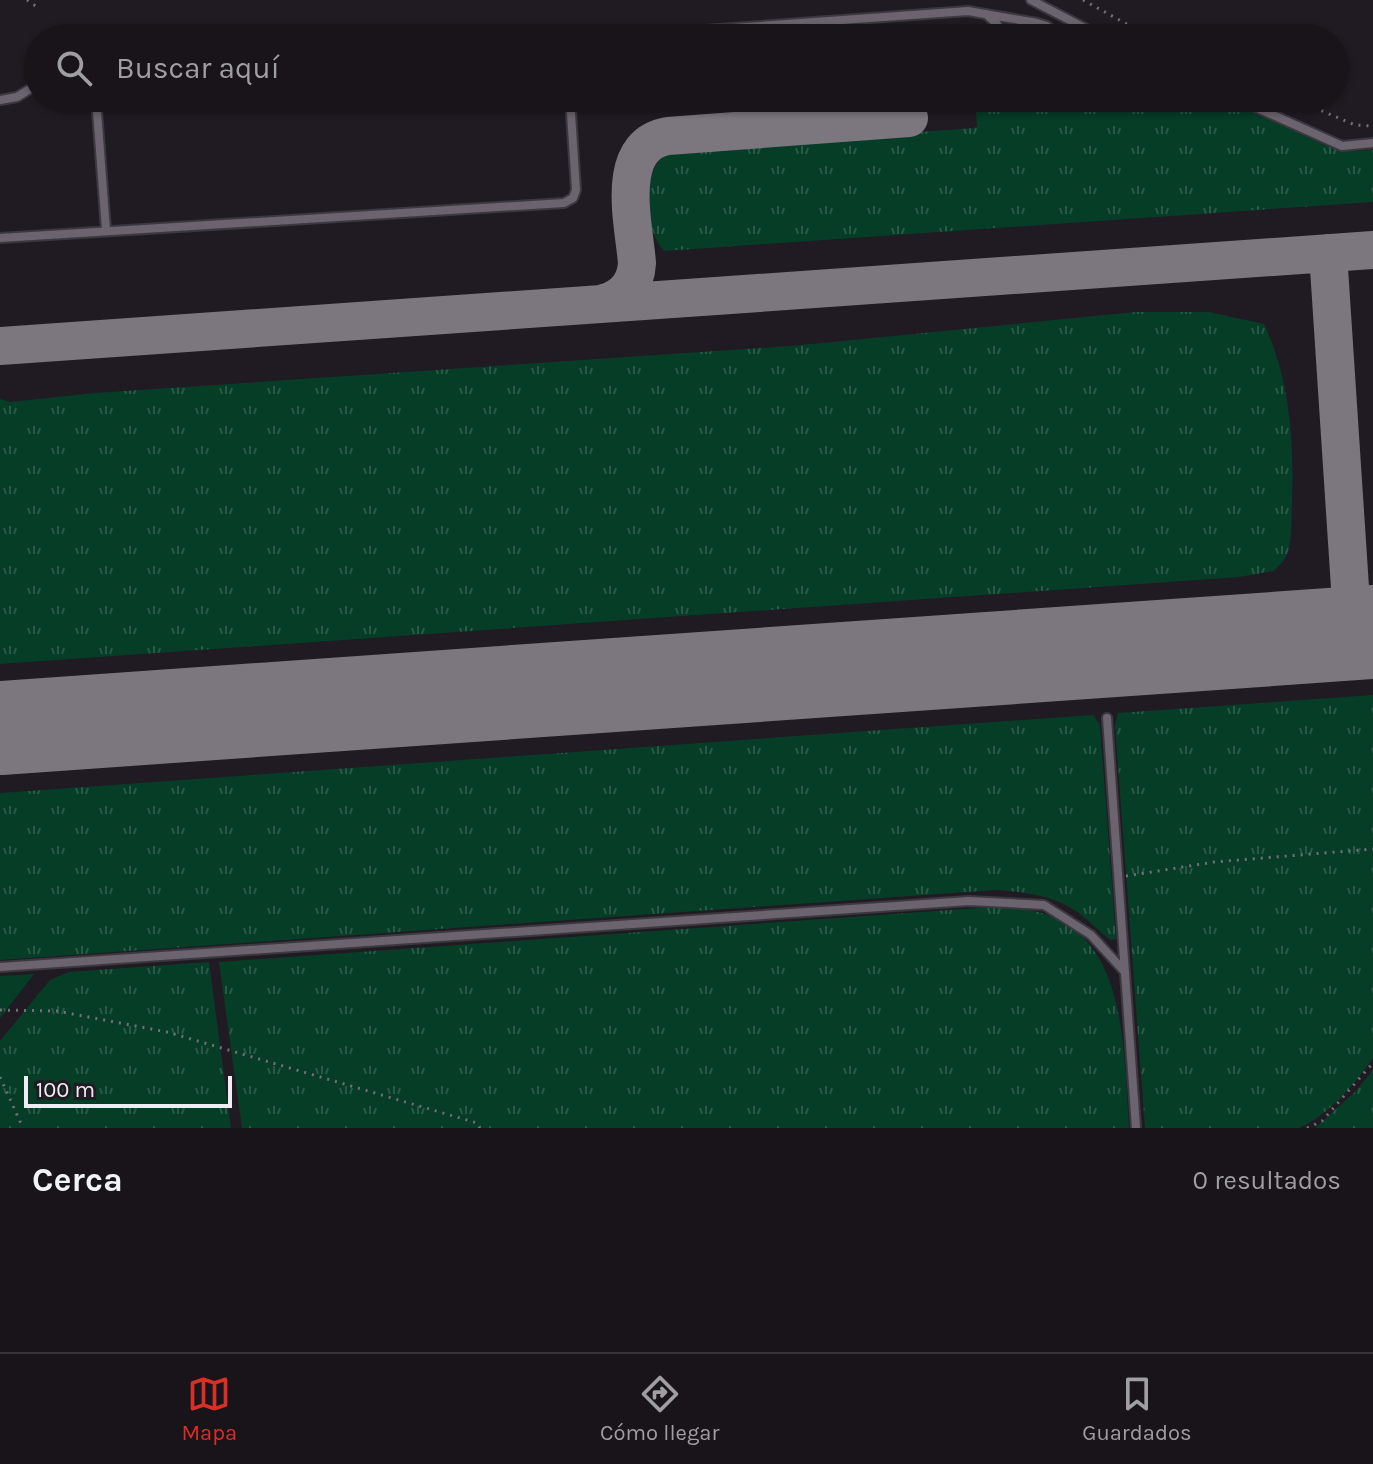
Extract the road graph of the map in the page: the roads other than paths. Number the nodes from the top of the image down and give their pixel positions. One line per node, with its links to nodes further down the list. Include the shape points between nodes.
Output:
1 (1031, 0): 6 (lane)
2 (982, 12): 3 (lane); 4 (lane); 5 (lane)
3 (802, 24)
4 (997, 24)
5 (1040, 24)
6 (1077, 24)
7 (24, 93): 8 (lane)
8 (0, 100)
9 (97, 112): 13 (lane)
10 (571, 112): 13 (lane, via 576,190 564,203)
11 (1266, 112): 12 (lane, via 1342,146)
12 (1373, 143)
13 (106, 230): 14 (lane)
14 (0, 238)
15 (1107, 718): 17 (lane)
16 (0, 967): 17 (lane, via 969,901 1044,905 1091,935)
17 (1125, 972): 18 (lane)
18 (1136, 1128)

